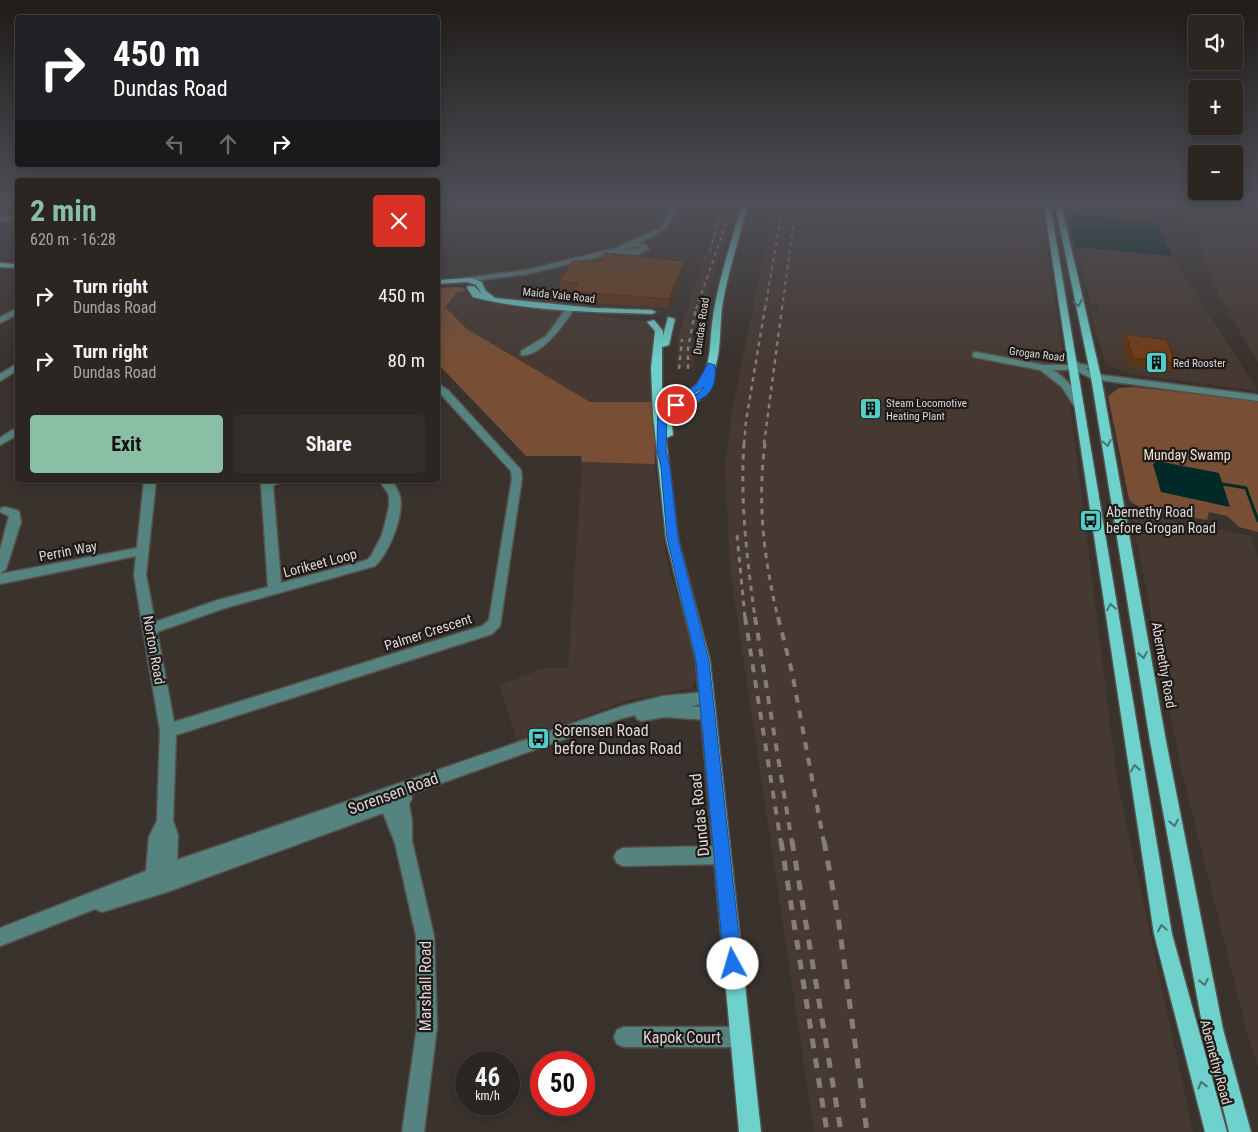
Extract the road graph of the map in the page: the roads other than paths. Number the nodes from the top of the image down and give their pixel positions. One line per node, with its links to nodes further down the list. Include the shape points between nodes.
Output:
1 (594, 257): 8 (street)
2 (609, 257): 8 (street)
3 (731, 257): 21 (main road, Dundas Road, via 719,300)
4 (1055, 257): 18 (main road, Abernethy Road)
5 (1070, 257): 20 (main road, Abernethy Road, one-way to 20)
6 (0, 265): 7 (main road)
7 (15, 266)
8 (473, 283): 9 (main road); 10 (main road, Maida Vale Road, via 474,294 479,296)
9 (440, 284)
10 (571, 308): 12 (main road, Maida Vale Road); 19 (street, via 549,338)
11 (15, 312): 15 (street)
12 (610, 312): 13 (main road, Maida Vale Road); 16 (main road, Maida Vale Road)
13 (659, 312): 14 (main road, via 670,315); 16 (main road, via 647,315)
14 (671, 319): 16 (main road, Maida Vale Road, via 662,323); 17 (main road)
15 (0, 321)
16 (649, 321): 17 (main road)
17 (663, 337): 31 (main road, Dundas Road)
18 (1070, 349): 22 (street, Grogan Road, via 1065,359 1048,364 976,356); 24 (main road, Abernethy Road)
19 (524, 353)
20 (1092, 359): 24 (street, Grogan Road, via 1088,366); 26 (main road, Abernethy Road)
21 (711, 365): 31 (main road, Dundas Road, via 700,387); 31 (main road, Dundas Road, via 713,374 709,388 695,400)
22 (1032, 366): 24 (street, Grogan Road); 32 (street, via 1064,382)
23 (15, 368): 25 (street)
24 (1076, 370): 26 (street); 32 (main road, Abernethy Road)
25 (1, 376)
26 (1096, 382): 27 (street); 27 (street, via 1099,389 1106,384); 29 (street); 59 (main road, Abernethy Road, one-way to 59, via 1160,750 1214,1029)
27 (1153, 385): 29 (street)
28 (440, 388): 48 (street, Palmer Crescent, via 516,470 495,622 487,630)
29 (1195, 390): 30 (street)
30 (1258, 398)
31 (663, 402): 37 (main road, Dundas Road, via 662,450); 37 (main road, Dundas Road, via 669,451)
32 (1079, 407): 58 (main road, Abernethy Road, one-way to 32, via 1163,934)
33 (0, 430): 34 (street)
34 (15, 432)
35 (15, 433): 36 (street)
36 (0, 442)
37 (666, 467): 47 (main road, Dundas Road, via 672,538 701,654)
38 (150, 483): 42 (street, Norton Road)
39 (270, 483): 45 (street, Lorikeet Loop, via 267,484)
40 (387, 483): 45 (street, Lorikeet Loop, via 395,506 382,551 375,560 367,566)
41 (5, 511): 43 (street, via 15,514 16,522)
42 (141, 552): 44 (street, Perrin Way); 46 (street, Norton Road, via 140,575)
43 (0, 569)
44 (0, 579)
45 (275, 590): 46 (street, Lorikeet Loop)
46 (150, 629): 48 (street, Norton Road)
47 (707, 706): 49 (street, Sorensen Road, via 646,712); 50 (main road, Dundas Road)
48 (168, 732): 52 (street, Norton Road, via 165,821 158,837)
49 (393, 798): 52 (street, Sorensen Road); 56 (street, Marshall Road, via 394,824 403,841 425,936 427,1027)
50 (722, 855): 51 (street); 55 (main road, Dundas Road)
51 (623, 857)
52 (161, 880): 53 (street, Sorensen Road, via 109,903 85,906)
53 (0, 937)
54 (624, 1037): 55 (street, Kapok Court)
55 (741, 1037): 57 (main road, Dundas Road)
56 (413, 1132)
57 (750, 1132)
58 (1216, 1132)
59 (1240, 1132)

